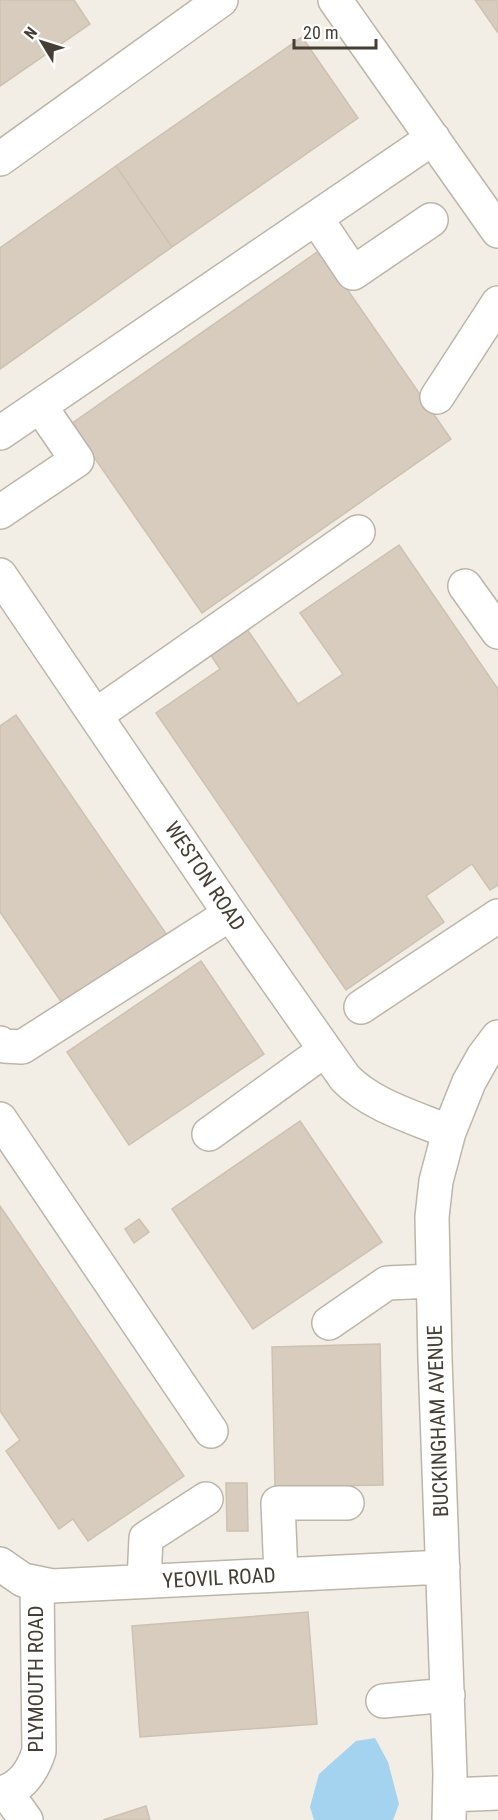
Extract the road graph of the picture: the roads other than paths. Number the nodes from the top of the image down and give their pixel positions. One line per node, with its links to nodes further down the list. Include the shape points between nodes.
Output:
1 (221, 0): 4 (street)
2 (335, 0): 3 (street)
3 (433, 138): 5 (street); 7 (street)
4 (0, 159)
5 (316, 218): 6 (street, via 353,273); 10 (street)
6 (431, 220)
7 (498, 231)
8 (498, 303): 9 (street)
9 (437, 397)
10 (40, 406): 11 (street); 12 (street, via 77,460)
11 (0, 433)
12 (0, 512)
13 (358, 532): 17 (street)
14 (465, 586): 16 (street)
15 (6, 595): 17 (street, WESTON ROAD)
16 (498, 632)
17 (96, 715): 18 (street, WESTON ROAD)
18 (231, 914): 22 (street, via 22,1047); 23 (street, WESTON ROAD)
19 (498, 916): 20 (street)
20 (361, 1007)
21 (498, 1037): 25 (street, BUCKINGHAM AVENUE, via 469,1082)
22 (0, 1043)
23 (325, 1050): 25 (street, WESTON ROAD, via 357,1090); 26 (street)
24 (0, 1119): 29 (street)
25 (449, 1132): 27 (street, BUCKINGHAM AVENUE, via 436,1181 432,1216)
26 (209, 1134)
27 (433, 1281): 28 (street, via 387,1283); 33 (street, BUCKINGHAM AVENUE)
28 (329, 1323)
29 (211, 1431)
30 (206, 1498): 35 (street, via 146,1538)
31 (347, 1503): 34 (street, via 278,1503)
32 (0, 1564): 36 (street, YEOVIL ROAD, via 23,1580)
33 (443, 1567): 34 (street, YEOVIL ROAD); 37 (street, BUCKINGHAM AVENUE)
34 (281, 1575): 35 (street, YEOVIL ROAD)
35 (144, 1581): 36 (street, YEOVIL ROAD)
36 (37, 1584): 39 (street, PLYMOUTH ROAD, via 39,1751 28,1774 18,1785)
37 (448, 1695): 38 (street); 41 (street, BUCKINGHAM AVENUE)
38 (383, 1701)
39 (3, 1792): 42 (street)
40 (498, 1793): 41 (street)
41 (450, 1807)
42 (26, 1820)

